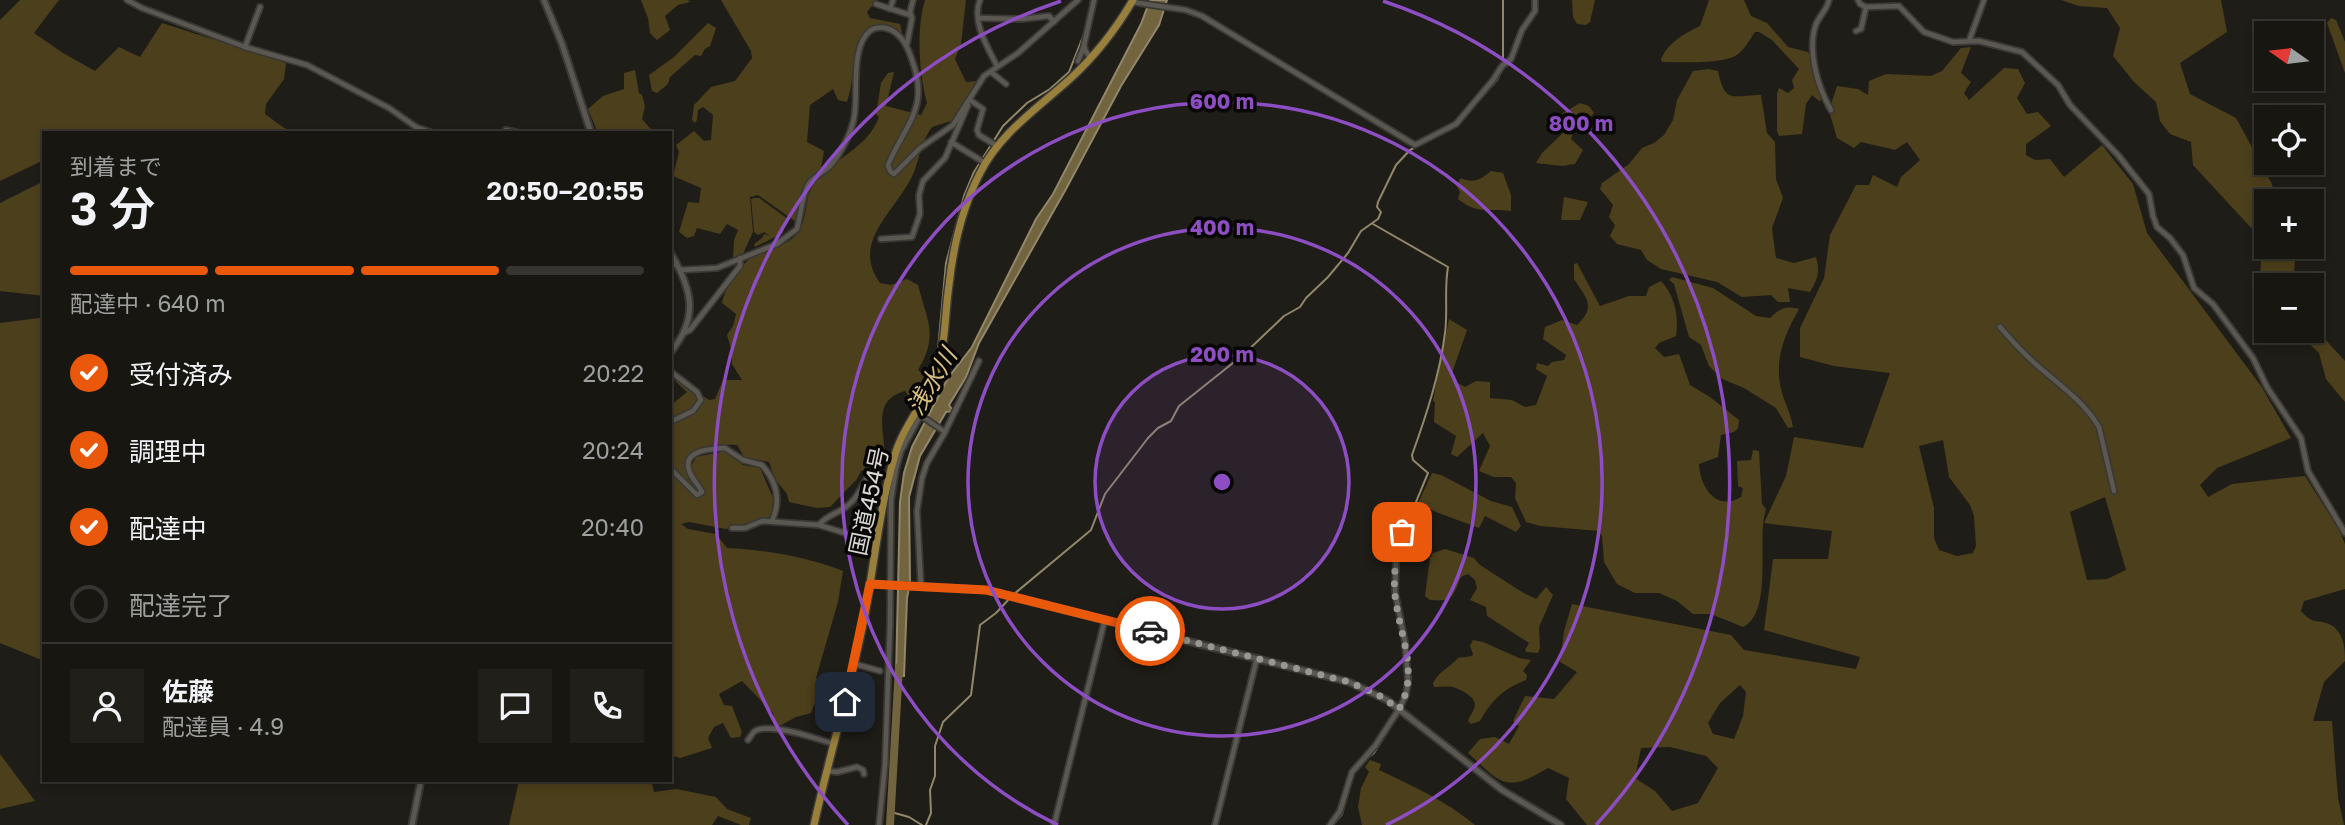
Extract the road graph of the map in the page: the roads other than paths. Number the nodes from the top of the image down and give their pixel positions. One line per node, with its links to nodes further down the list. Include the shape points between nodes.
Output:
1 (127, 0): 24 (street)
2 (544, 0): 35 (street)
3 (893, 0): 16 (street)
4 (913, 0): 17 (street)
5 (980, 0): 18 (street)
6 (1079, 0): 19 (street)
7 (1094, 0): 23 (street)
8 (1535, 0): 12 (street, via 1535,11 1511,60 1455,124 1415,145 1202,16)
9 (1829, 0): 31 (street, via 1816,25 1812,48)
10 (1858, 0): 15 (street)
11 (1984, 0): 21 (street)
12 (1129, 1): 25 (highway, 国道454号, via 1118,24)
13 (876, 4): 16 (street)
14 (260, 7): 24 (street)
15 (1866, 7): 20 (street, via 1861,29); 21 (street, via 1895,4 1923,32 1953,42)
16 (890, 9): 17 (street)
17 (911, 15): 22 (street)
18 (978, 18): 19 (street, via 1049,16); 27 (street)
19 (1055, 22): 27 (street)
20 (1856, 31)
21 (1969, 41): 60 (street, via 2022,52 2058,85 2070,105 2140,182 2149,194 2157,227 2183,256 2194,288 2213,304 2253,358 2301,438 2308,471)
22 (906, 45): 30 (street, via 920,97 888,165 890,171 899,171 920,148 953,125); 41 (street, via 889,29 871,30 858,60 850,129 831,165 808,183 797,229 777,244)
23 (1084, 45): 25 (street); 26 (street)
24 (244, 47): 33 (street, via 322,71)
25 (1091, 58): 37 (highway, 国道454号)
26 (1077, 61)
27 (997, 66): 28 (street)
28 (991, 71): 29 (street); 30 (street)
29 (1006, 84)
30 (970, 99): 36 (street); 37 (street, via 983,109 979,135)
31 (1831, 110)
32 (506, 130): 34 (street)
33 (427, 131)
34 (510, 131)
35 (590, 131)
36 (951, 142): 38 (street); 39 (street, via 943,161 923,181 920,215 912,237)
37 (997, 146): 38 (highway, 国道454号)
38 (985, 163): 50 (highway, 国道454号, via 955,251 944,343)
39 (881, 239)
40 (672, 255): 42 (street)
41 (740, 258): 44 (street, via 717,268); 46 (street, via 734,274)
42 (677, 263): 43 (street); 44 (street)
43 (672, 266)
44 (680, 270): 46 (street, via 691,303)
45 (2000, 327): 55 (street, via 2094,419)
46 (684, 332): 47 (street)
47 (672, 349)
48 (979, 361): 52 (street)
49 (672, 373): 51 (street, via 701,400 693,411)
50 (920, 415): 52 (street); 61 (highway, 国道454号, via 895,454); 63 (street, via 901,451 892,487)
51 (672, 421)
52 (943, 431): 64 (street, via 927,463 918,500)
53 (672, 470): 56 (street, via 696,495 702,492 688,462 696,453 725,448 762,465 777,492 778,509)
54 (862, 487): 57 (street, via 848,506)
55 (2114, 491)
56 (772, 521): 57 (street); 58 (street)
57 (819, 526): 61 (street)
58 (732, 528)
59 (1402, 532): 71 (street, via 1395,593 1408,686)
60 (2345, 533)
61 (878, 543): 62 (highway, 国道454号)
62 (870, 584): 63 (street); 67 (highway, 国道454号)
63 (891, 585): 64 (street); 79 (street)
64 (918, 586): 65 (street, via 986,590)
65 (1105, 620): 66 (street); 80 (street)
66 (1257, 658): 71 (street, via 1349,682); 81 (street)
67 (854, 663): 68 (street); 69 (highway, 国道454号)
68 (880, 671)
69 (851, 677): 70 (street); 73 (highway, 国道454号)
70 (865, 681)
71 (1399, 709): 82 (street, via 1352,772 1340,811); 83 (street, via 1502,790)
72 (748, 740): 73 (street, via 761,729 789,730)
73 (835, 744): 74 (highway, 国道454号)
74 (828, 771): 75 (street, via 858,767); 78 (highway, 国道454号)
75 (864, 774)
76 (421, 782): 77 (street)
77 (412, 825)
78 (814, 825)
79 (879, 825)
80 (1054, 825)
81 (1215, 825)
82 (1330, 825)
83 (1561, 825)

